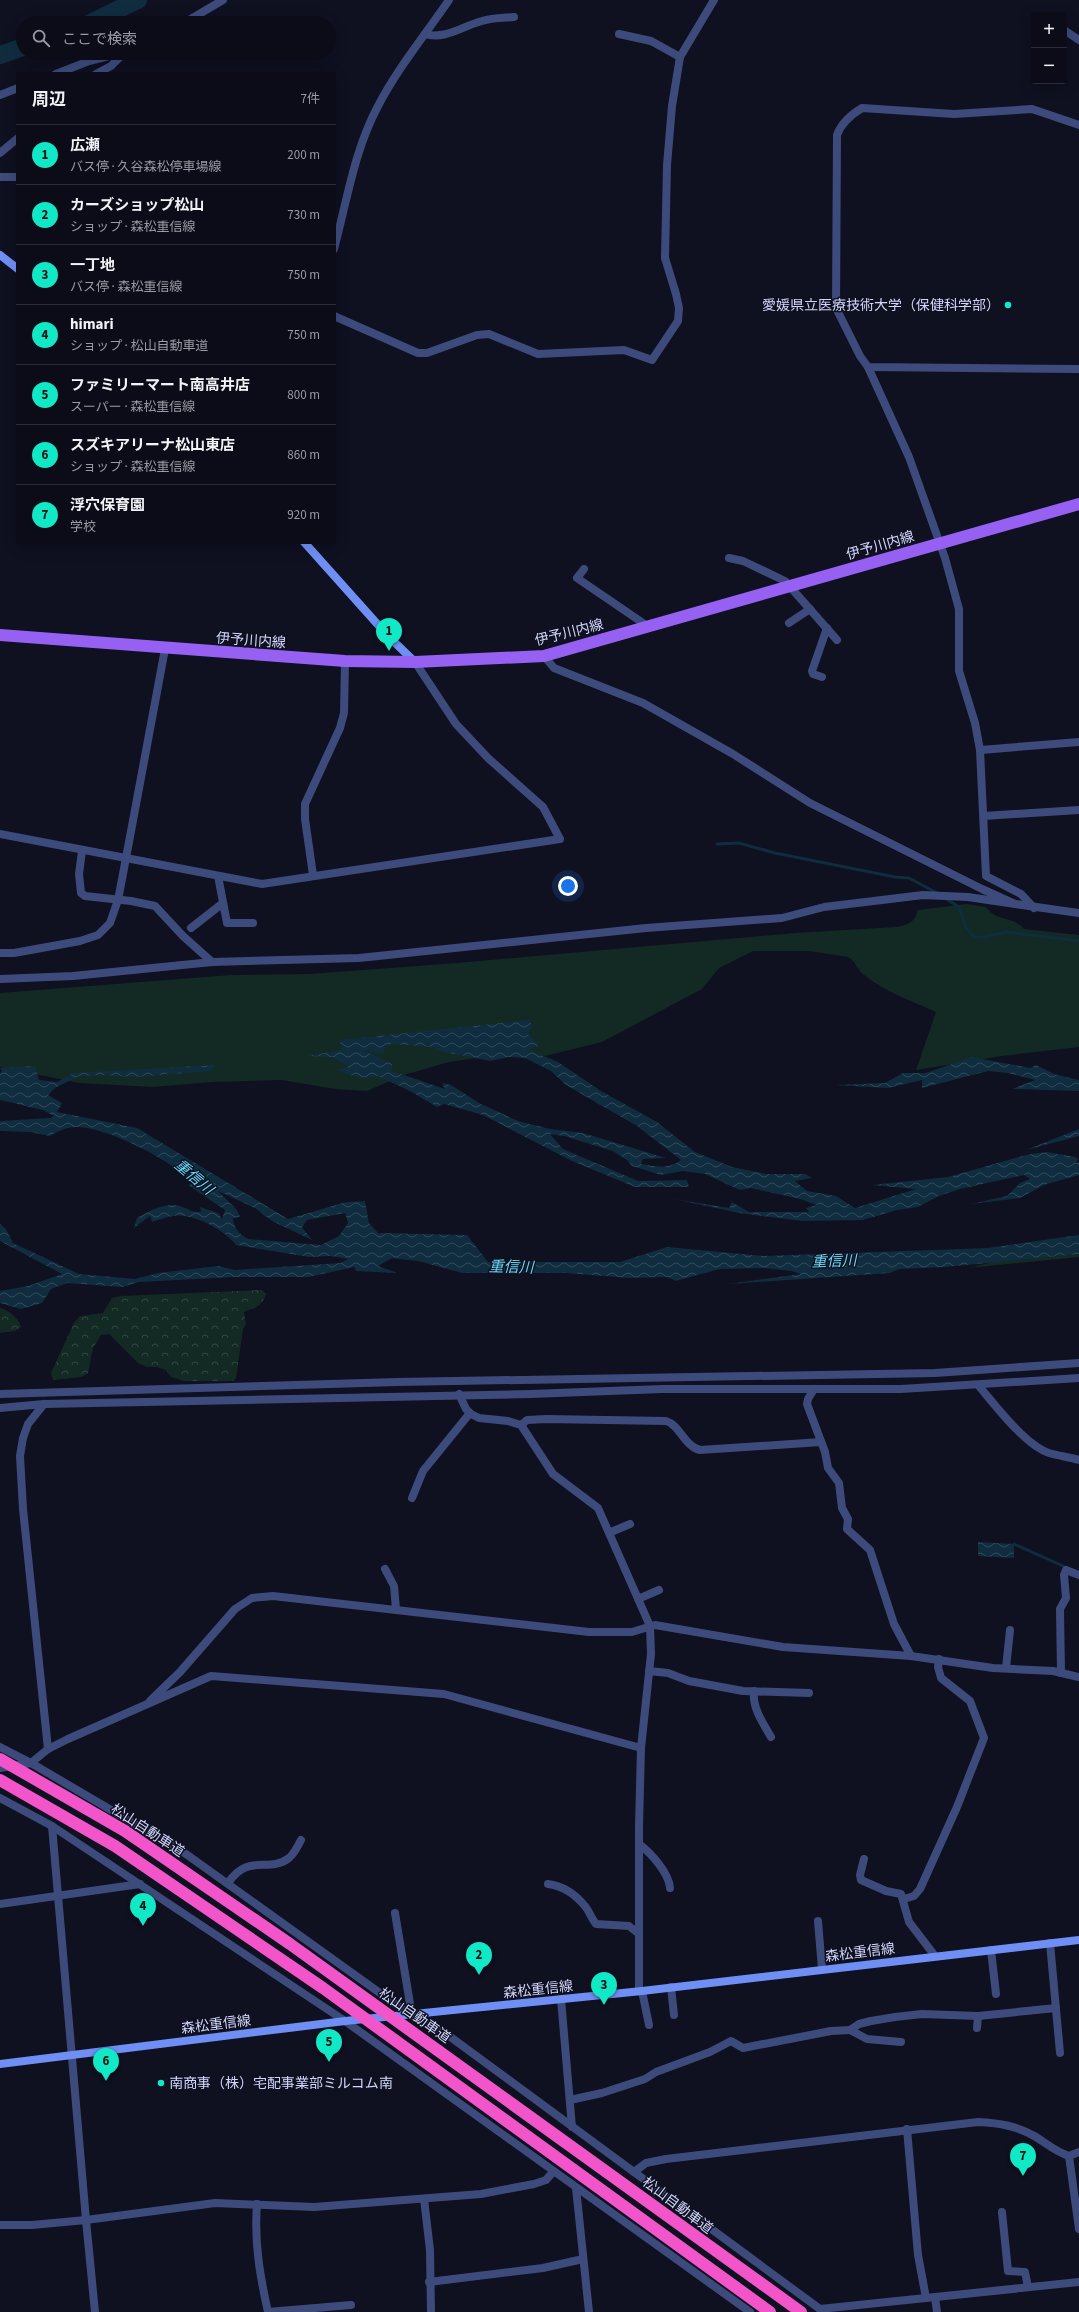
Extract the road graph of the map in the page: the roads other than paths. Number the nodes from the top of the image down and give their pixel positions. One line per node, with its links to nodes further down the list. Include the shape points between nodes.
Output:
1 (223, 0): 4 (street)
2 (449, 0): 7 (street)
3 (714, 0): 10 (street)
4 (196, 16)
5 (514, 17): 7 (street, via 482,21 442,36)
6 (1067, 32): 9 (street)
7 (425, 34): 22 (street, via 392,81 371,120 353,168)
8 (620, 34): 10 (street, via 651,41)
9 (1079, 40)
10 (680, 57): 25 (street, via 672,106 667,165 665,258 679,308 678,321 652,360 624,350 538,354 489,334 477,335 427,353 418,353)
11 (93, 60): 13 (street)
12 (116, 60): 14 (street)
13 (61, 72)
14 (100, 72)
15 (16, 89): 16 (street)
16 (0, 95)
17 (1079, 125): 26 (street, via 1032,109 954,114 862,108 840,128 837,135 836,308)
18 (16, 140): 19 (street)
19 (0, 153)
20 (16, 177): 21 (street)
21 (0, 178)
22 (336, 240)
23 (0, 255): 24 (main road)
24 (16, 267)
25 (336, 317)
26 (868, 367): 27 (street); 30 (street, via 909,457)
27 (1079, 369)
28 (1079, 504): 30 (main road, 伊予川内線)
29 (306, 544): 43 (main road, via 388,636)
30 (940, 544): 33 (main road, 伊予川内線); 46 (street, via 959,609 959,671 975,723)
31 (729, 558): 33 (street, via 743,561 785,581)
32 (584, 569): 36 (street, via 577,578 642,623)
33 (789, 586): 34 (street); 36 (main road, 伊予川内線)
34 (810, 609): 35 (street); 37 (street)
35 (789, 624)
36 (644, 628): 41 (main road, 伊予川内線)
37 (827, 628): 39 (street); 44 (street, via 812,671 813,674)
38 (0, 635): 40 (main road, 伊予川内線)
39 (837, 640)
40 (165, 649): 42 (main road, 伊予川内線); 51 (street)
41 (544, 656): 43 (main road, 伊予川内線); 56 (street, via 554,668 643,703 734,754 810,803)
42 (345, 662): 43 (main road, 伊予川内線); 53 (street, via 344,713 340,728 305,804 304,819)
43 (415, 662): 53 (street, via 456,724 488,758 543,807 560,839)
44 (822, 677)
45 (1079, 742): 46 (street)
46 (980, 750): 48 (street)
47 (1079, 810): 48 (street)
48 (984, 816): 57 (street, via 986,876 1021,894)
49 (0, 834): 50 (street)
50 (82, 851): 51 (street); 54 (street, via 79,874 81,892 85,896)
51 (126, 858): 52 (street); 54 (street)
52 (218, 876): 53 (street, via 262,884); 55 (street)
53 (313, 876)
54 (118, 900): 61 (street, via 110,923 98,935 80,941 14,953); 62 (street, via 155,906)
55 (223, 903): 59 (street, via 227,924); 60 (street)
56 (1015, 904): 57 (street); 62 (street, via 968,897 923,895 824,907 782,918 646,928 360,958)
57 (1034, 909): 58 (street)
58 (1079, 913)
59 (252, 923)
60 (191, 928)
61 (0, 953)
62 (212, 962): 63 (street, via 73,976)
63 (0, 979)
64 (1079, 1363): 68 (street, via 935,1373 413,1382)
65 (1079, 1378): 66 (street)
66 (978, 1385): 67 (street, via 901,1389); 75 (street, via 1006,1418 1040,1448 1048,1453)
67 (814, 1389): 69 (street, via 662,1389); 74 (street, via 808,1404)
68 (0, 1394)
69 (459, 1394): 70 (street); 72 (street)
70 (44, 1404): 71 (street); 98 (street, via 28,1424 20,1456 23,1509)
71 (0, 1408)
72 (470, 1413): 73 (street, via 479,1418); 76 (street, via 423,1471)
73 (522, 1425): 74 (street, via 527,1420 546,1419 666,1421 692,1446 700,1450); 78 (street, via 553,1474 598,1508)
74 (821, 1442): 86 (street, via 828,1468 839,1483 842,1508 848,1519 847,1529 870,1550 894,1624)
75 (1079, 1460)
76 (412, 1498)
77 (630, 1524): 78 (street)
78 (610, 1532): 82 (street)
79 (385, 1569): 83 (street, via 394,1586)
80 (1079, 1575): 90 (street, via 1066,1570 1064,1575 1066,1598 1060,1608)
81 (659, 1590): 82 (street)
82 (638, 1599): 84 (street)
83 (396, 1609): 84 (street, via 589,1632 632,1632); 94 (street, via 273,1596 252,1598 243,1602 230,1614 180,1672)
84 (650, 1626): 86 (street, via 783,1647); 89 (street)
85 (1010, 1630): 88 (street)
86 (911, 1656): 87 (street)
87 (939, 1659): 88 (street); 113 (street, via 941,1678 970,1701 981,1728 983,1744 920,1889 914,1896)
88 (1006, 1668): 90 (street)
89 (649, 1671): 92 (street, via 668,1673 689,1681); 97 (street)
90 (1061, 1673): 91 (street)
91 (1079, 1677)
92 (754, 1691): 93 (street); 95 (street, via 759,1717)
93 (810, 1693)
94 (150, 1701): 97 (street, via 211,1676 444,1694); 98 (street)
95 (772, 1737)
96 (0, 1747): 100 (street)
97 (641, 1748): 106 (street)
98 (48, 1749): 100 (street)
99 (0, 1760): 167 (highway, 松山自動車道, bridge, via 125,1831 290,1944)
100 (31, 1763): 101 (street); 108 (street, via 186,1854)
101 (0, 1768)
102 (0, 1780): 166 (highway, bridge, via 115,1846 323,1988)
103 (0, 1798): 104 (street)
104 (52, 1826): 109 (street); 112 (street)
105 (301, 1840): 108 (street, via 290,1858 282,1862 242,1868 236,1871)
106 (639, 1844): 111 (street, via 658,1862 670,1882); 117 (street)
107 (864, 1860): 113 (street, via 861,1880 886,1891 901,1894)
108 (228, 1883): 129 (street)
109 (140, 1884): 112 (street); 131 (street)
110 (548, 1884): 117 (street, via 567,1889 584,1905 596,1924 628,1926)
111 (670, 1888)
112 (58, 1897): 114 (street); 137 (street)
113 (904, 1899): 121 (street, via 909,1922)
114 (0, 1904)
115 (395, 1914): 129 (street)
116 (818, 1921): 122 (street)
117 (639, 1934): 124 (street)
118 (1079, 1940): 119 (main road, 森松重信線)
119 (1050, 1943): 120 (main road, 森松重信線); 127 (street)
120 (991, 1950): 121 (main road, 森松重信線); 125 (street)
121 (935, 1956): 122 (main road, 森松重信線)
122 (822, 1969): 123 (main road, 森松重信線)
123 (671, 1987): 124 (main road, 森松重信線); 128 (street)
124 (641, 1991): 126 (main road, 森松重信線); 132 (street)
125 (996, 1994)
126 (561, 1999): 129 (main road, 森松重信線); 139 (street)
127 (1056, 2008): 130 (street); 136 (street)
128 (674, 2015)
129 (412, 2016): 131 (main road, 森松重信線); 140 (street, via 441,2030)
130 (978, 2016): 133 (street); 134 (street, via 922,2014 871,2020)
131 (345, 2021): 137 (main road, 森松重信線); 144 (street)
132 (649, 2024)
133 (977, 2028)
134 (850, 2030): 135 (street, via 867,2039); 139 (street, via 831,2031 743,2048 731,2041 725,2042 710,2052 656,2072 645,2079)
135 (901, 2042)
136 (1060, 2053)
137 (71, 2055): 138 (main road, 森松重信線); 150 (street)
138 (0, 2064)
139 (570, 2100): 140 (street)
140 (572, 2127): 145 (street)
141 (907, 2129): 143 (street, via 978,2122 998,2123 1024,2130 1053,2150); 145 (street, via 646,2163); 158 (street, via 918,2256)
142 (1079, 2152): 143 (street)
143 (1069, 2156): 152 (street)
144 (553, 2172): 146 (street); 147 (street, via 546,2180 534,2184 482,2194)
145 (634, 2172): 160 (street)
146 (576, 2188): 153 (street); 165 (street)
147 (424, 2199): 148 (street, via 314,2207); 154 (street, via 430,2250)
148 (256, 2204): 150 (street, via 215,2203); 162 (street, via 259,2274)
149 (1002, 2212): 156 (street, via 1008,2271 1025,2272)
150 (86, 2220): 151 (street); 161 (street)
151 (0, 2225)
152 (1079, 2230)
153 (583, 2259): 154 (street, via 542,2268); 164 (street)
154 (429, 2282): 163 (street)
155 (1079, 2282): 156 (street)
156 (1028, 2287): 157 (street)
157 (936, 2297): 158 (street); 168 (street)
158 (926, 2298): 160 (street)
159 (351, 2304): 162 (street)
160 (822, 2311)
161 (95, 2312)
162 (268, 2312)
163 (432, 2312)
164 (589, 2312)
165 (750, 2312)
166 (770, 2312)
167 (801, 2312)
168 (937, 2312)

